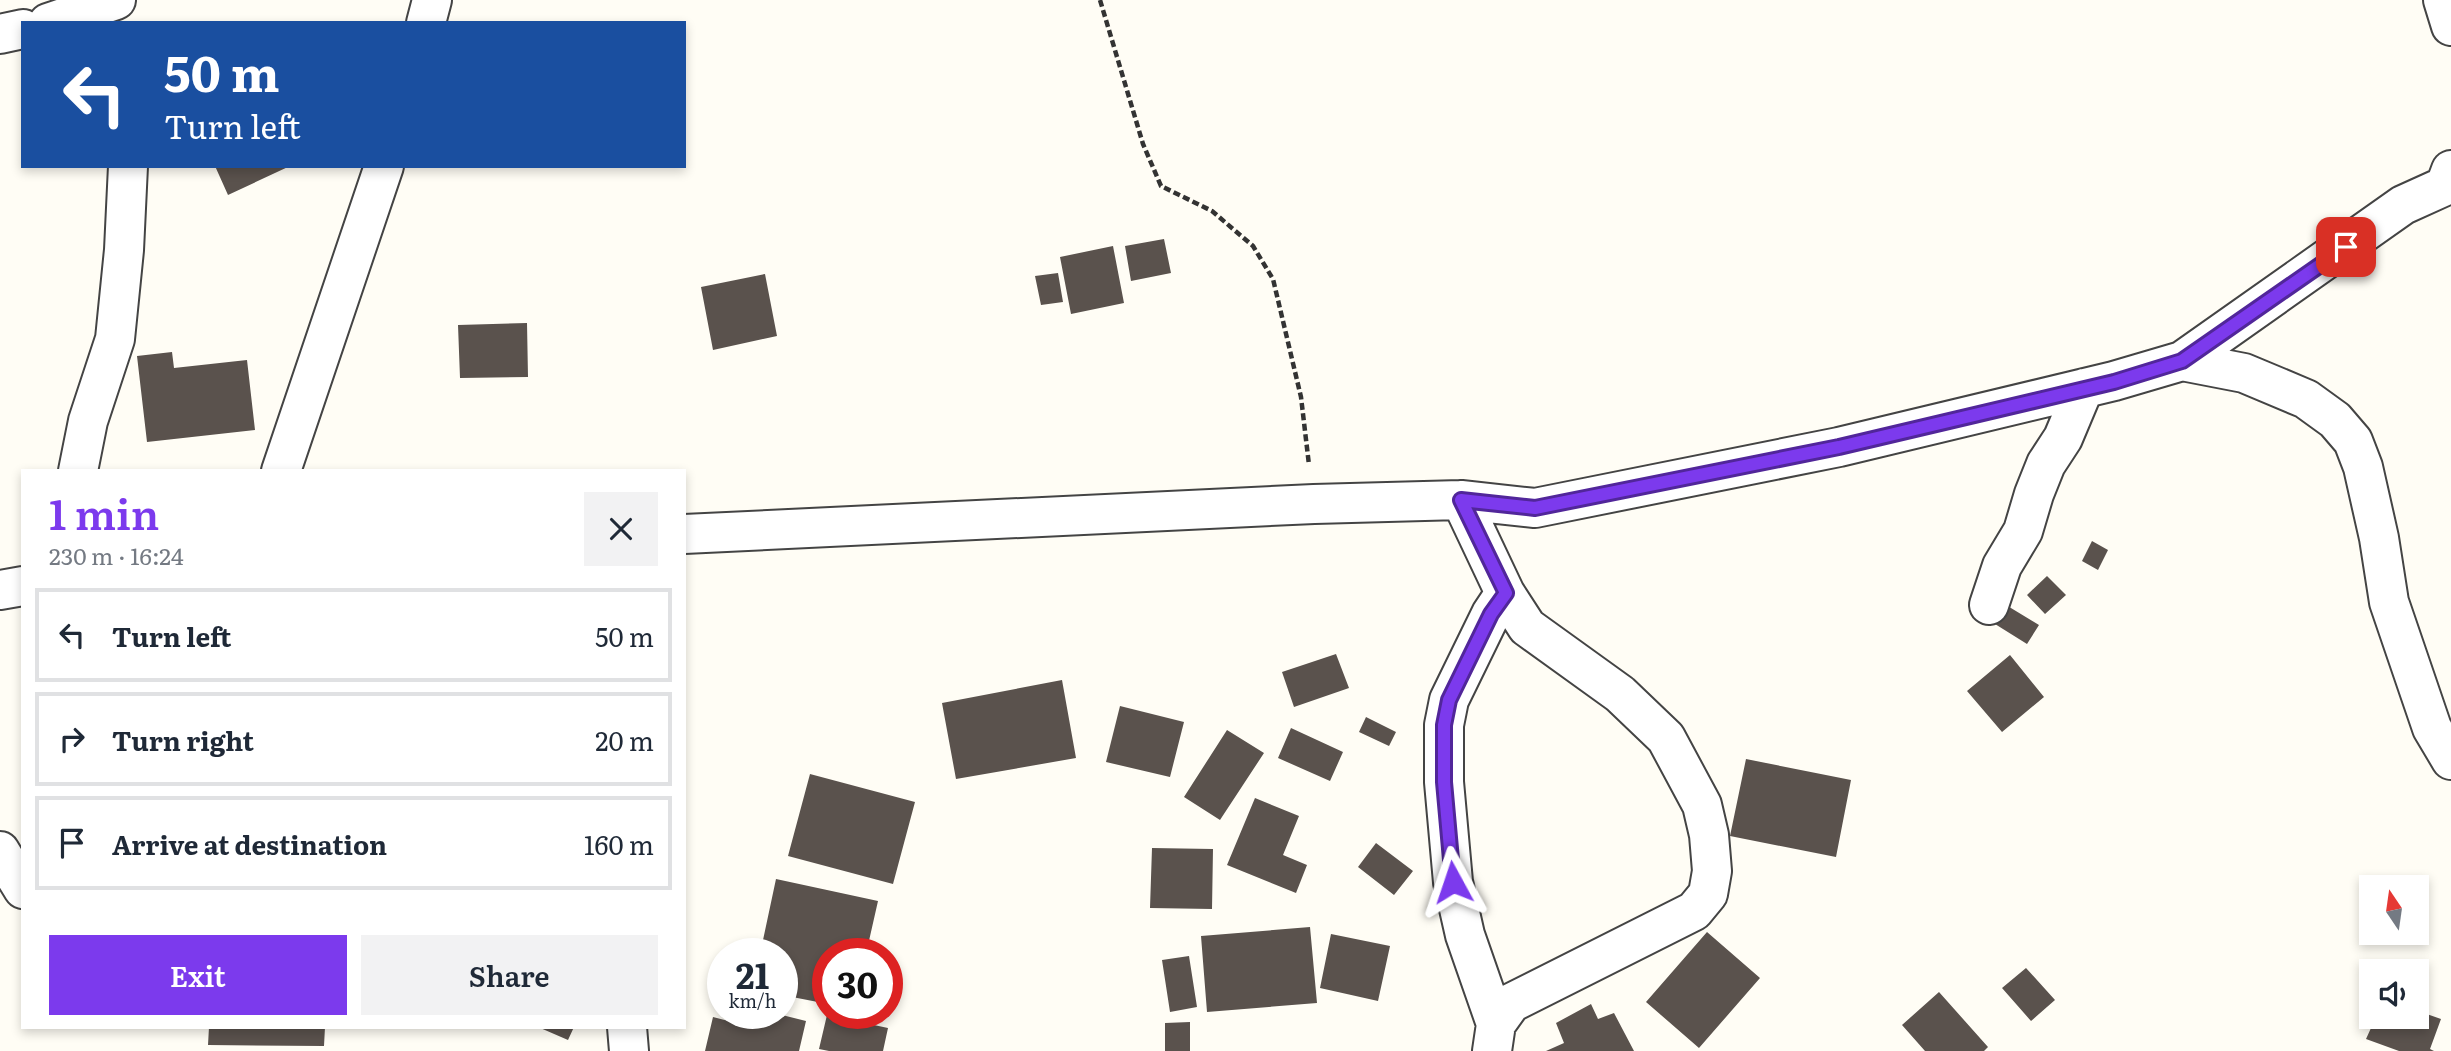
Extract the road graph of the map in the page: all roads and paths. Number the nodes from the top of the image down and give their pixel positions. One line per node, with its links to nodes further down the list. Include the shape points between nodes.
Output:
1 (116, 0): 6 (street)
2 (132, 0): 7 (street)
3 (432, 0): 8 (street)
4 (1100, 0): 20 (path, via 1143,144 1161,186 1212,211 1253,246 1273,279 1301,397)
5 (2444, 0): 9 (street)
6 (54, 21)
7 (132, 21)
8 (427, 21)
9 (2451, 26)
10 (21, 29): 11 (street)
11 (0, 34)
12 (128, 168): 17 (street, via 114,339)
13 (383, 168): 18 (street)
14 (2449, 180): 15 (street, via 2403,205)
15 (2182, 361): 16 (street); 26 (street, via 2244,373 2306,399 2335,420 2353,442 2363,467 2389,602 2432,728)
16 (2084, 388): 19 (street, via 1839,447 1535,508); 25 (street, via 2063,438 2046,464 2023,531 2002,566)
17 (78, 469)
18 (282, 469)
19 (1461, 500): 20 (street); 24 (street)
20 (1314, 505): 21 (street)
21 (686, 534)
22 (21, 586): 23 (street)
23 (0, 590)
24 (1506, 593): 30 (street, via 1449,700 1444,725 1453,882); 30 (street, via 1527,627 1620,694 1666,738 1702,804 1712,872 1708,894 1694,911 1511,1003)
25 (1989, 605)
26 (2451, 760)
27 (0, 851): 28 (street)
28 (21, 886)
29 (627, 1029): 31 (street)
30 (1494, 1037)
31 (629, 1051)

